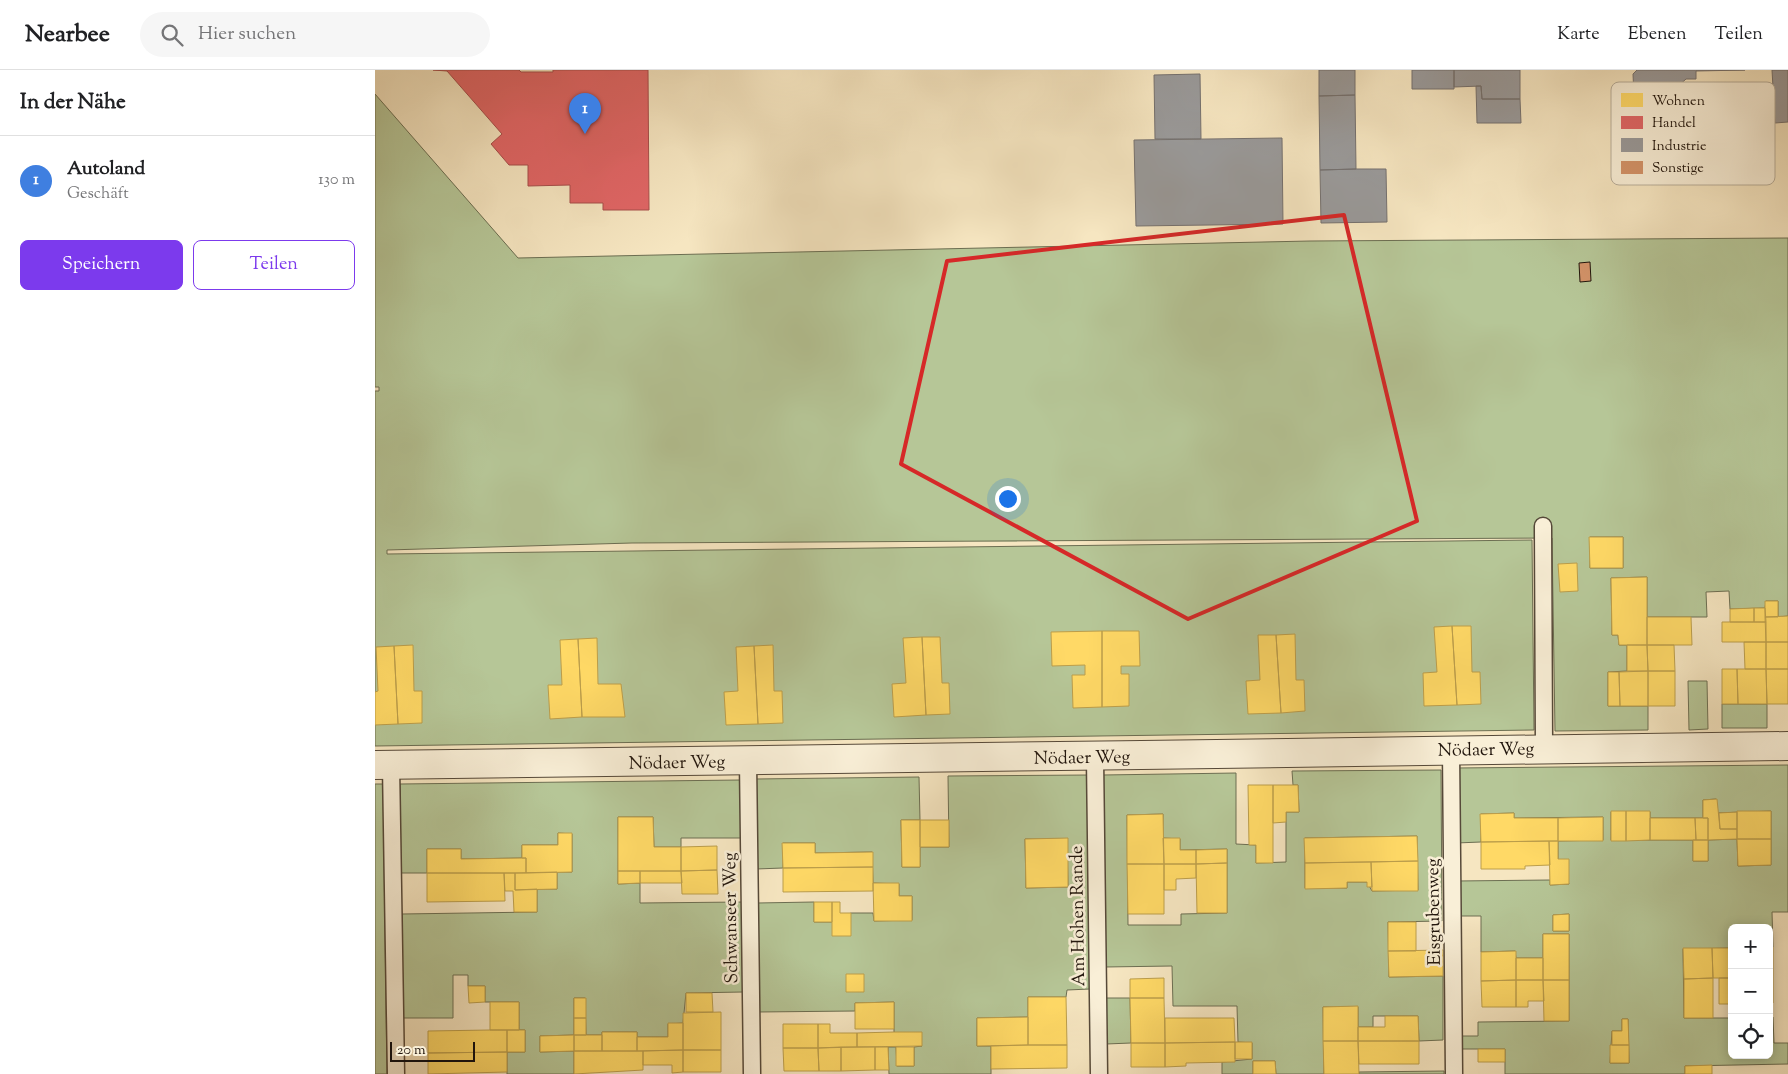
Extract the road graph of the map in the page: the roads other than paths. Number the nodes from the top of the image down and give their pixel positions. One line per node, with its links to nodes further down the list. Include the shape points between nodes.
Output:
1 (1543, 526): 3 (lane)
2 (1788, 746): 3 (street, Nödaer Weg)
3 (1544, 748): 4 (street, Nödaer Weg)
4 (1451, 750): 5 (street, Nödaer Weg); 11 (lane, Eisgrubenweg)
5 (1095, 758): 6 (street, Nödaer Weg); 10 (lane, Am Hohen Rande)
6 (748, 761): 7 (street, Nödaer Weg); 9 (lane, Schwanseer Weg)
7 (383, 765): 8 (lane)
8 (396, 1074)
9 (752, 1074)
10 (1099, 1074)
11 (1454, 1074)

